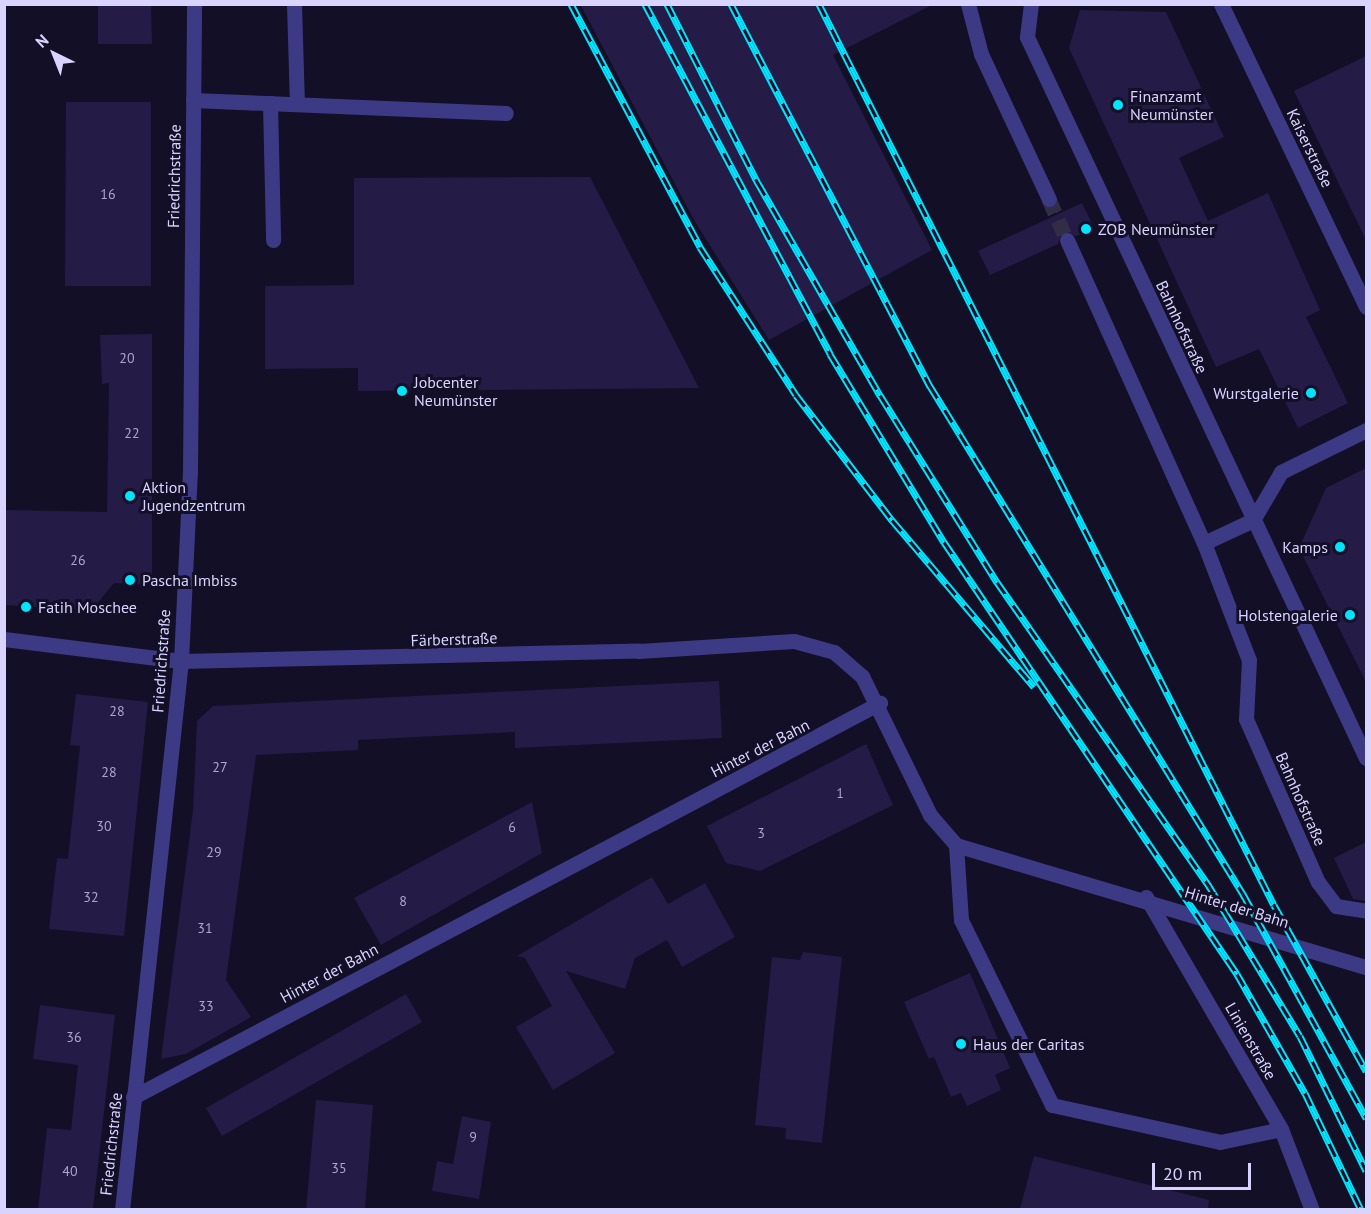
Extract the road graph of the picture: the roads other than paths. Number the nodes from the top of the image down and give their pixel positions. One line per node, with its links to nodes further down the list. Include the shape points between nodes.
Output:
1 (194, 4): 6 (street, Friedrichstraße)
2 (294, 4): 8 (street)
3 (968, 4): 10 (street, via 981,54)
4 (1031, 4): 15 (street, Bahnhofstraße, via 1027,37)
5 (1221, 4): 13 (street, Kaiserstraße)
6 (193, 100): 7 (street); 18 (street, Friedrichstraße, via 190,472)
7 (270, 103): 8 (street); 11 (street)
8 (297, 104): 9 (street)
9 (506, 113)
10 (1049, 199)
11 (273, 240)
12 (1067, 240): 16 (street, Bahnhofstraße)
13 (1366, 307)
14 (1366, 430): 15 (street, via 1281,472)
15 (1253, 520): 16 (street); 20 (street, Bahnhofstraße)
16 (1204, 543): 23 (street, Bahnhofstraße, via 1249,660 1246,719 1326,895 1336,906)
17 (4, 639): 18 (street, Färberstraße)
18 (181, 661): 19 (street, Färberstraße, via 615,652 794,641 834,652 862,676); 25 (street, Friedrichstraße)
19 (880, 703): 21 (street, via 930,815); 25 (street, Hinter der Bahn)
20 (1366, 758)
21 (956, 845): 22 (street, Hinter der Bahn); 26 (street, via 961,920 1052,1105 1220,1143)
22 (1146, 897): 24 (street, Hinter der Bahn); 26 (street, Linienstraße)
23 (1366, 911)
24 (1366, 967)
25 (133, 1097): 27 (street, Friedrichstraße)
26 (1281, 1129): 28 (street, Linienstraße)
27 (122, 1209)
28 (1312, 1209)

